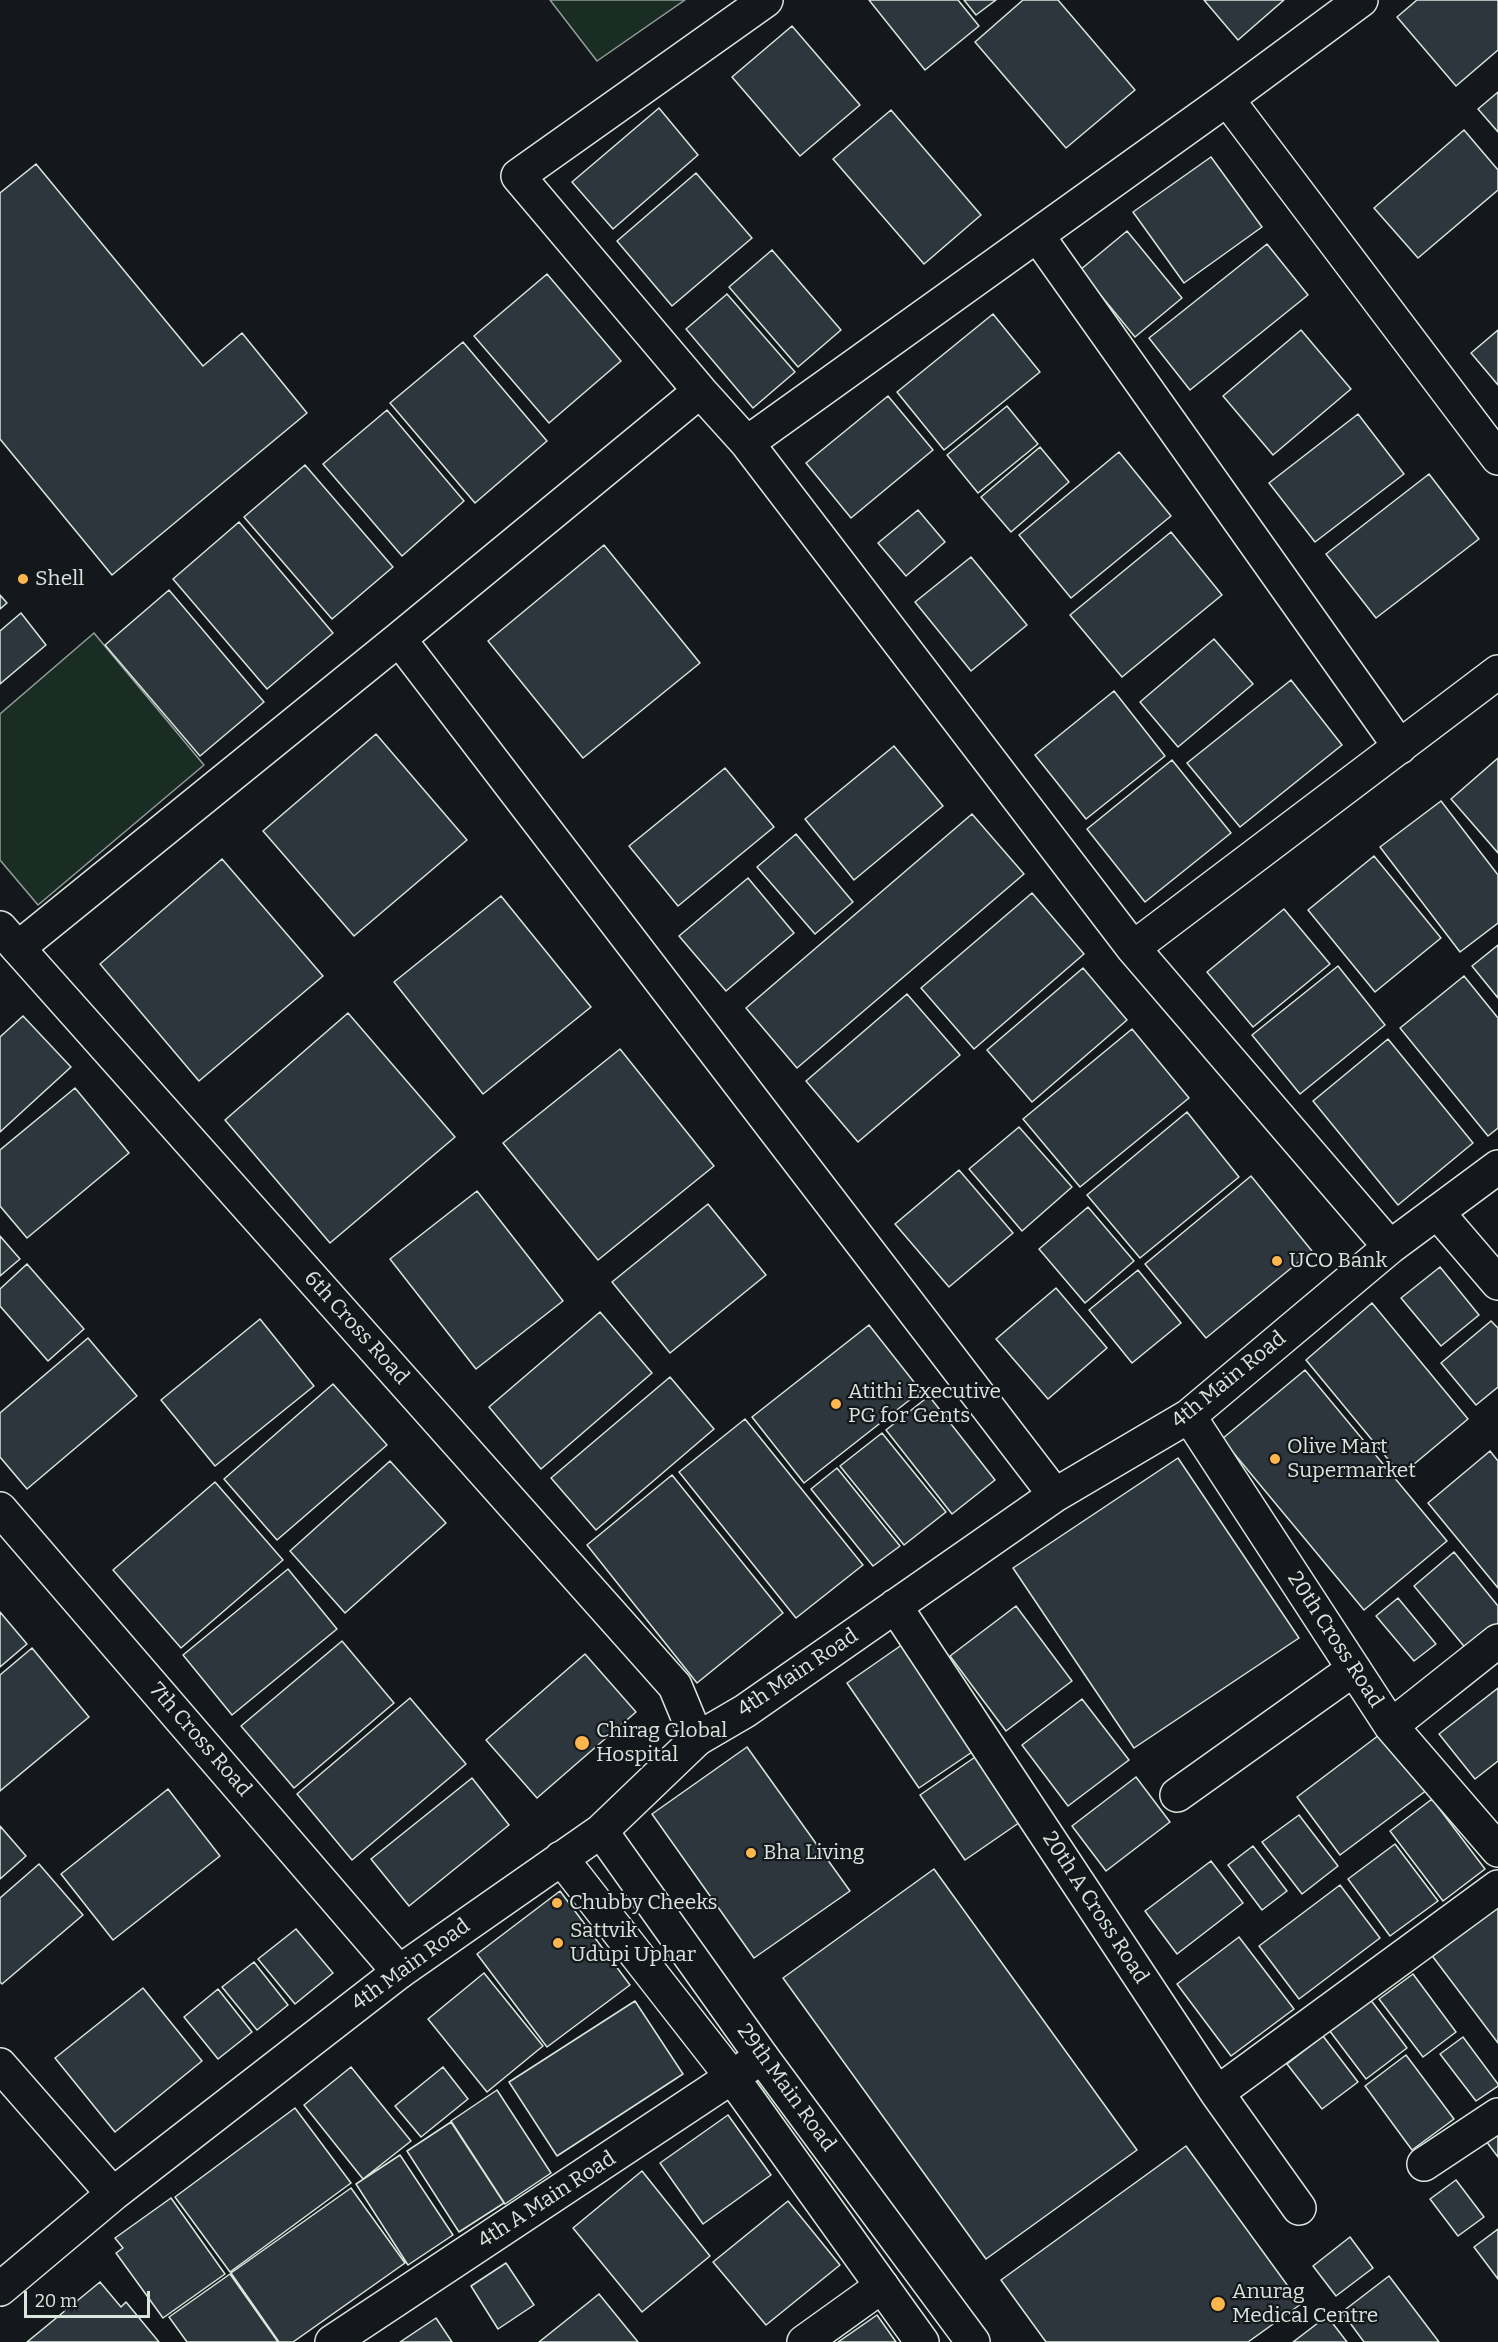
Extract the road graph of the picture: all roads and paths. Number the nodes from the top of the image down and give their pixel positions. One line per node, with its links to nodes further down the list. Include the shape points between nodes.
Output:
1 (766, 0): 5 (street, via 519,176)
2 (1361, 0): 3 (street)
3 (1227, 99): 4 (street); 7 (street)
4 (1037, 235): 6 (street); 10 (street)
5 (700, 391): 6 (street); 8 (street)
6 (747, 443): 12 (street)
7 (1498, 458)
8 (399, 639): 11 (street); 18 (street)
9 (1498, 672): 10 (street)
10 (1400, 747): 12 (street)
11 (9, 938): 24 (street, 6th Cross Road, via 675,1686)
12 (1133, 948): 15 (street)
13 (1498, 1167): 14 (street, 4th Main Road)
14 (1437, 1212): 15 (street, 4th Main Road); 16 (street)
15 (1390, 1247): 17 (street, 4th Main Road)
16 (1498, 1283)
17 (1189, 1416): 18 (street, 4th Main Road); 22 (street, 20th Cross Road)
18 (1055, 1495): 20 (street, 4th Main Road)
19 (0, 1509): 30 (street, 7th Cross Road)
20 (895, 1606): 24 (street, 4th Main Road, via 745,1711); 34 (street, 20th A Cross Road)
21 (1498, 1641): 23 (street)
22 (1354, 1669): 23 (street, 20th Cross Road); 25 (street)
23 (1391, 1726): 27 (street, 20th Cross Road)
24 (697, 1739): 26 (street, 4th Main Road)
25 (1177, 1795)
26 (601, 1831): 28 (street, 4th Main Road); 31 (street, 29th Main Road)
27 (1498, 1850)
28 (561, 1858): 30 (street, 4th Main Road); 33 (street, 29th Main Road)
29 (1498, 1887): 34 (street)
30 (399, 1972): 37 (street, 4th Main Road)
31 (762, 2057): 33 (street, 4th A Main Road); 44 (street, 29th Main Road)
32 (0, 2065): 37 (street)
33 (732, 2077): 39 (street, 29th Main Road); 41 (street, 4th A Main Road)
34 (1217, 2093): 38 (street, 20th A Cross Road)
35 (1498, 2115): 36 (street)
36 (1424, 2164)
37 (113, 2194): 40 (street, 4th Main Road)
38 (1299, 2208)
39 (882, 2286): 42 (street); 43 (street, 29th Main Road)
40 (0, 2289)
41 (332, 2342)
42 (804, 2342)
43 (922, 2342)
44 (973, 2342)

